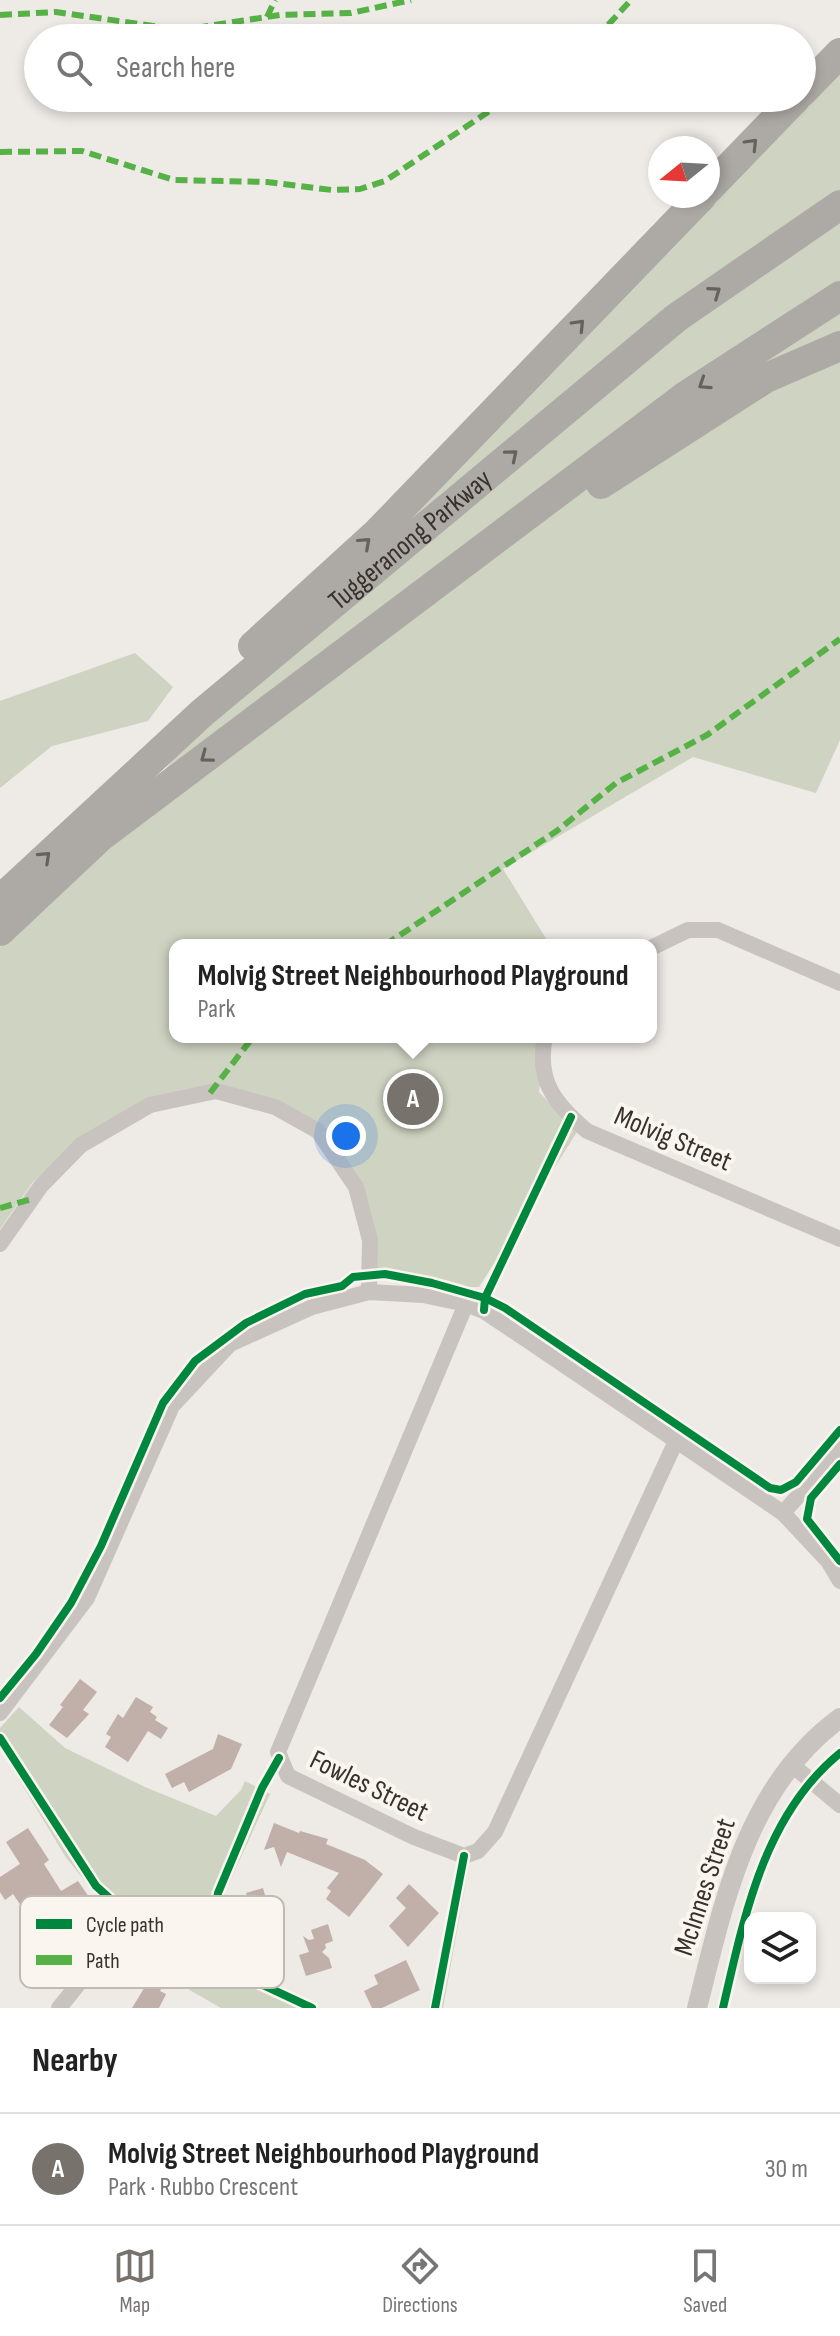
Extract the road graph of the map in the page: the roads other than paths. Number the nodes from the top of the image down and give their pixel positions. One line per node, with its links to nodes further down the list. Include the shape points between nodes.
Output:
1 (840, 53): 2 (highway)
2 (816, 78)
3 (782, 112): 4 (highway, one-way to 3)
4 (720, 177)
5 (840, 205): 10 (highway, Tuggeranong Parkway, one-way to 5, via 202,713 676,318)
6 (690, 208): 10 (highway, one-way to 6, via 192,701 378,532)
7 (840, 296): 9 (highway, Tuggeranong Parkway, one-way to 9, via 687,395)
8 (840, 346): 9 (highway, via 766,378 714,410)
9 (269, 711): 12 (highway, Tuggeranong Parkway, one-way to 12, via 100,837)
10 (91, 814): 11 (highway, Tuggeranong Parkway, one-way to 10)
11 (0, 900)
12 (0, 931)
13 (657, 945): 14 (street, via 688,930 718,930)
14 (840, 983)
15 (545, 1043): 16 (street, Molvig Street, via 547,1082 559,1106 587,1131)
16 (840, 1239)
17 (0, 1244): 18 (street, via 41,1186 81,1145 150,1105 216,1091 275,1107 318,1131 356,1187 370,1240)
18 (369, 1292): 19 (street); 24 (street, via 312,1307 230,1344 172,1406 87,1598)
19 (466, 1304): 20 (street); 20 (street, Fowles Street, via 278,1752 288,1776 414,1837 464,1856 478,1851 495,1832)
20 (677, 1439): 22 (street)
21 (840, 1449): 22 (street)
22 (783, 1513): 23 (street)
23 (840, 1581)
24 (0, 1713)
25 (840, 1718): 26 (street, McInnes Street)
26 (792, 1765): 27 (street); 30 (street, McInnes Street, via 746,1839)
27 (840, 1805)
28 (75, 1988): 29 (street)
29 (59, 2008)
30 (697, 2008)

